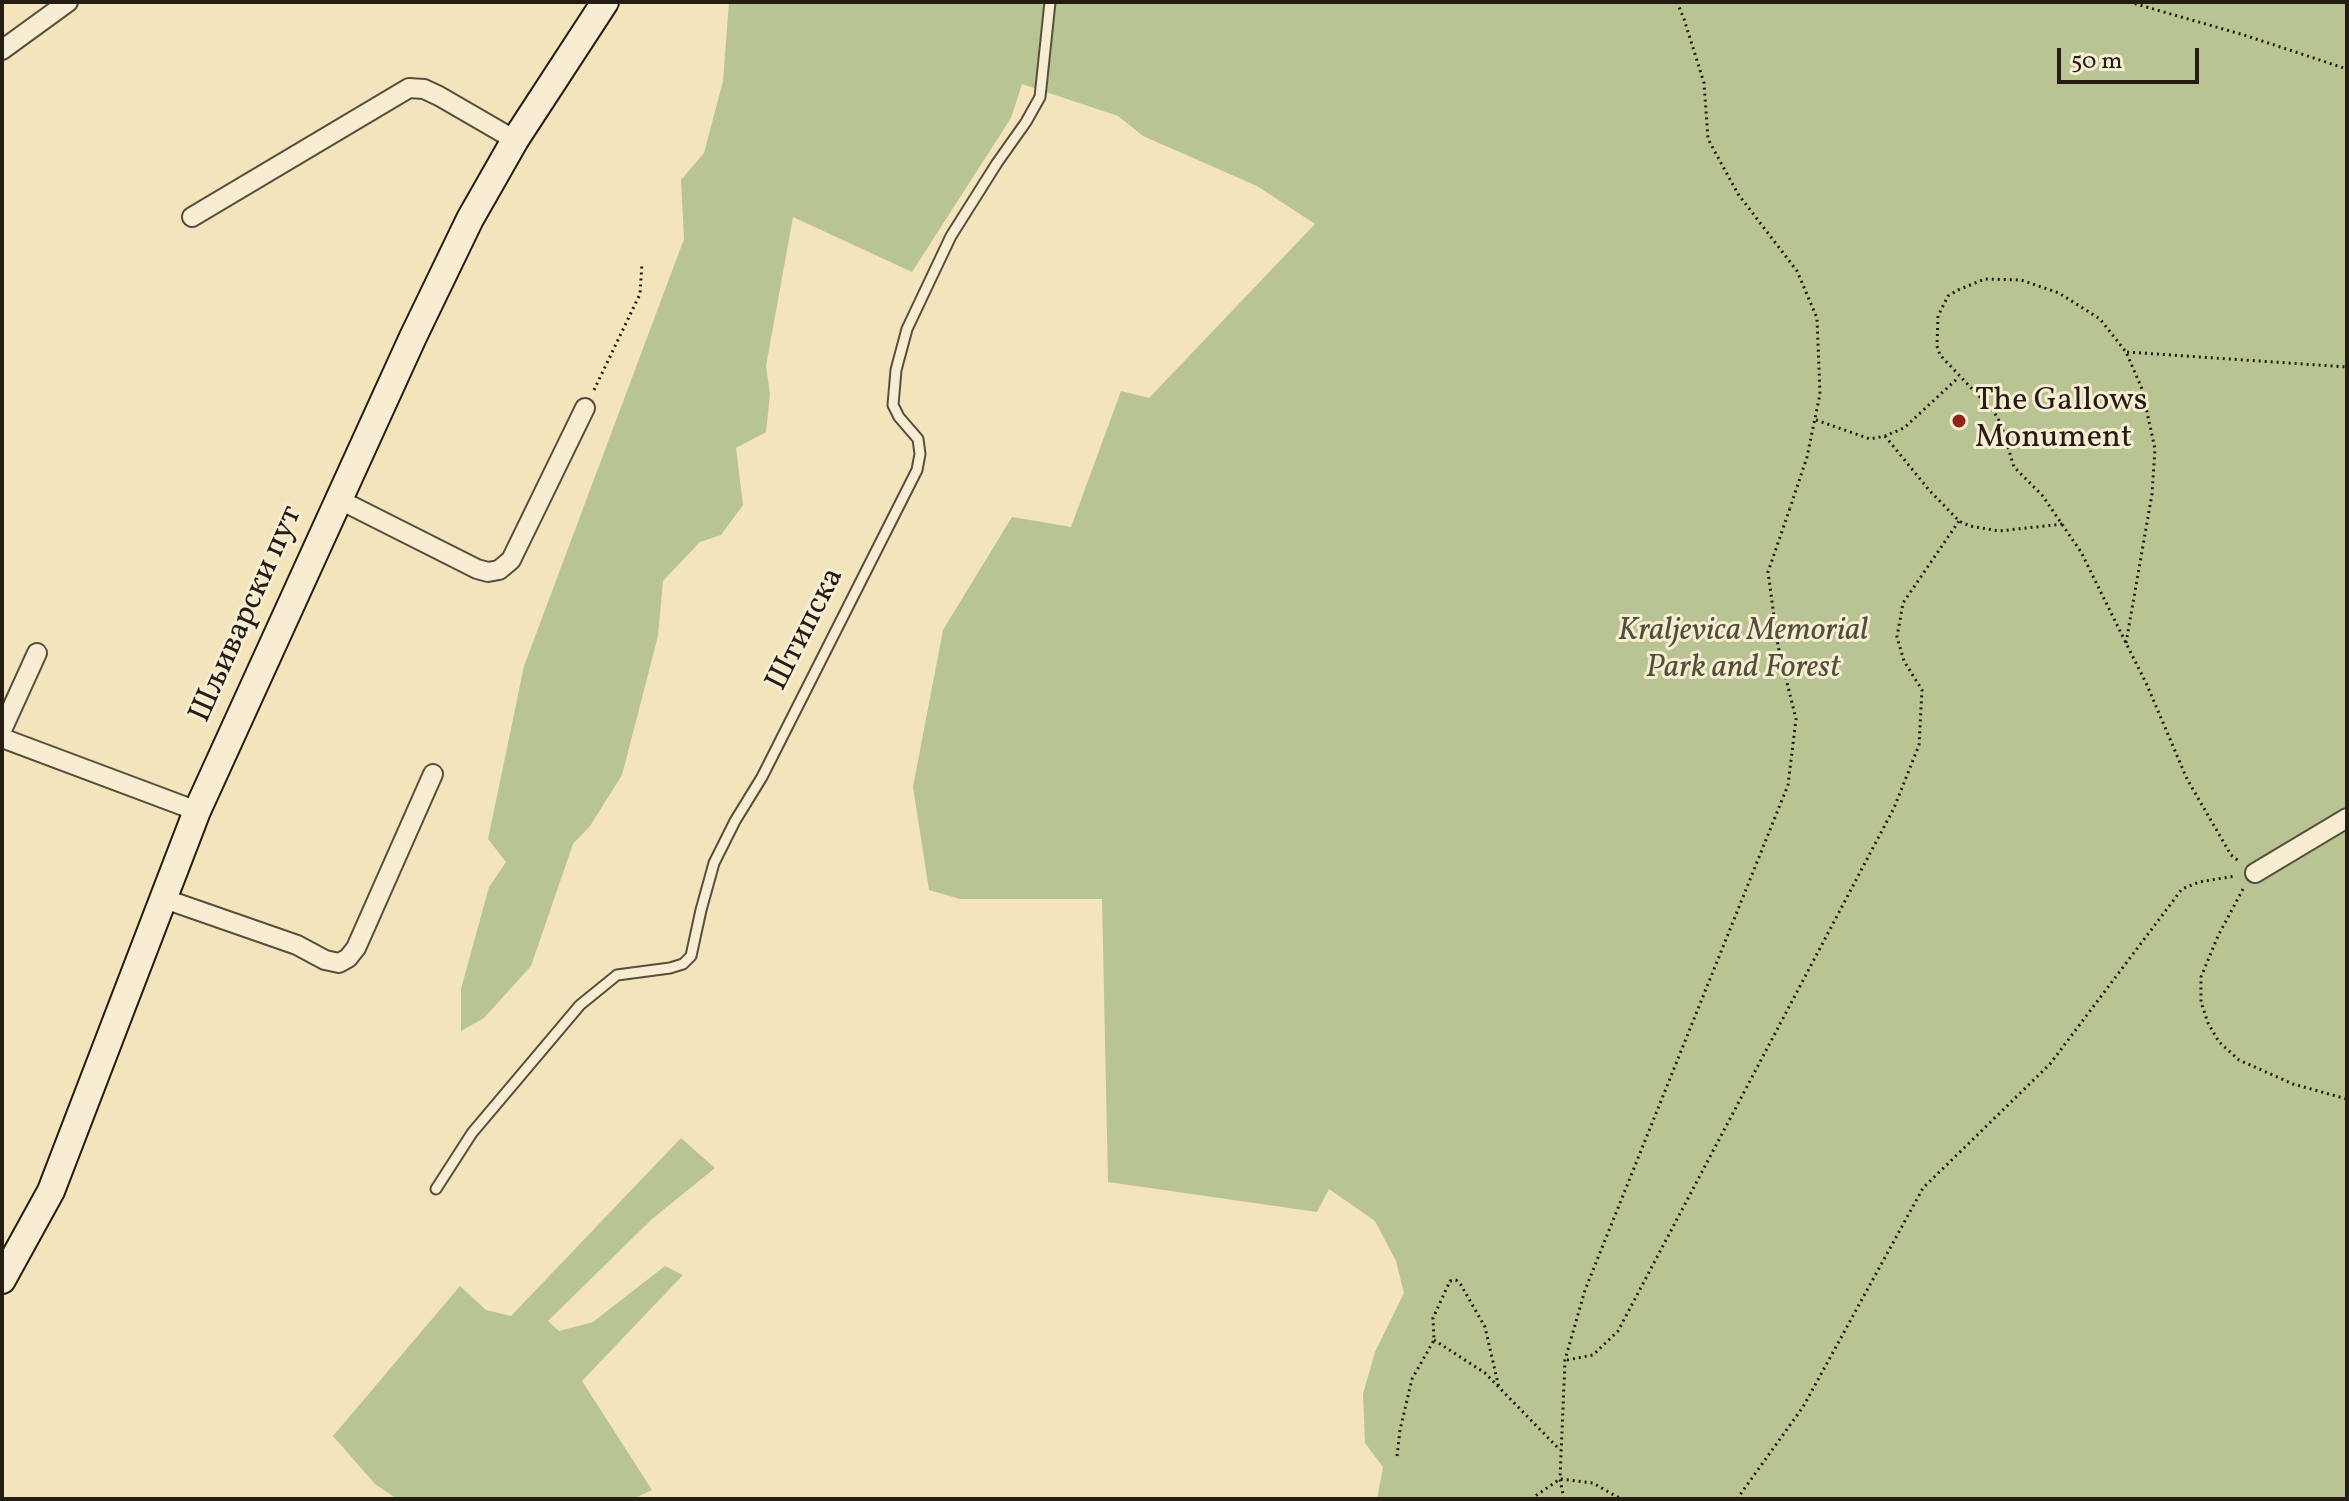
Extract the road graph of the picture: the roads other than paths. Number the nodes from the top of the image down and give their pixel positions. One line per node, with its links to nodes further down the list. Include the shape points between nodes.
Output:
1 (68, 2): 4 (street)
2 (605, 2): 5 (main road, Шљиварски пут)
3 (1050, 2): 17 (lane, Штипска, via 1040,97 951,236 907,329 893,405 918,439 917,470 714,863 691,956 670,968 617,975 580,1005 472,1133)
4 (2, 50)
5 (515, 140): 6 (street, via 439,96 409,88); 8 (main road, Шљиварски пут, via 441,277)
6 (192, 217)
7 (585, 408): 8 (street, via 511,560 499,570 477,569)
8 (338, 499): 13 (main road, Шљиварски пут)
9 (37, 653): 10 (street)
10 (2, 730)
11 (2, 738): 13 (street)
12 (433, 774): 16 (street, via 356,948 339,963)
13 (197, 811): 16 (main road, Шљиварски пут)
14 (2347, 818): 15 (street)
15 (2255, 873)
16 (162, 898): 18 (main road, Шљиварски пут, via 51,1191)
17 (436, 1189)
18 (2, 1280)

